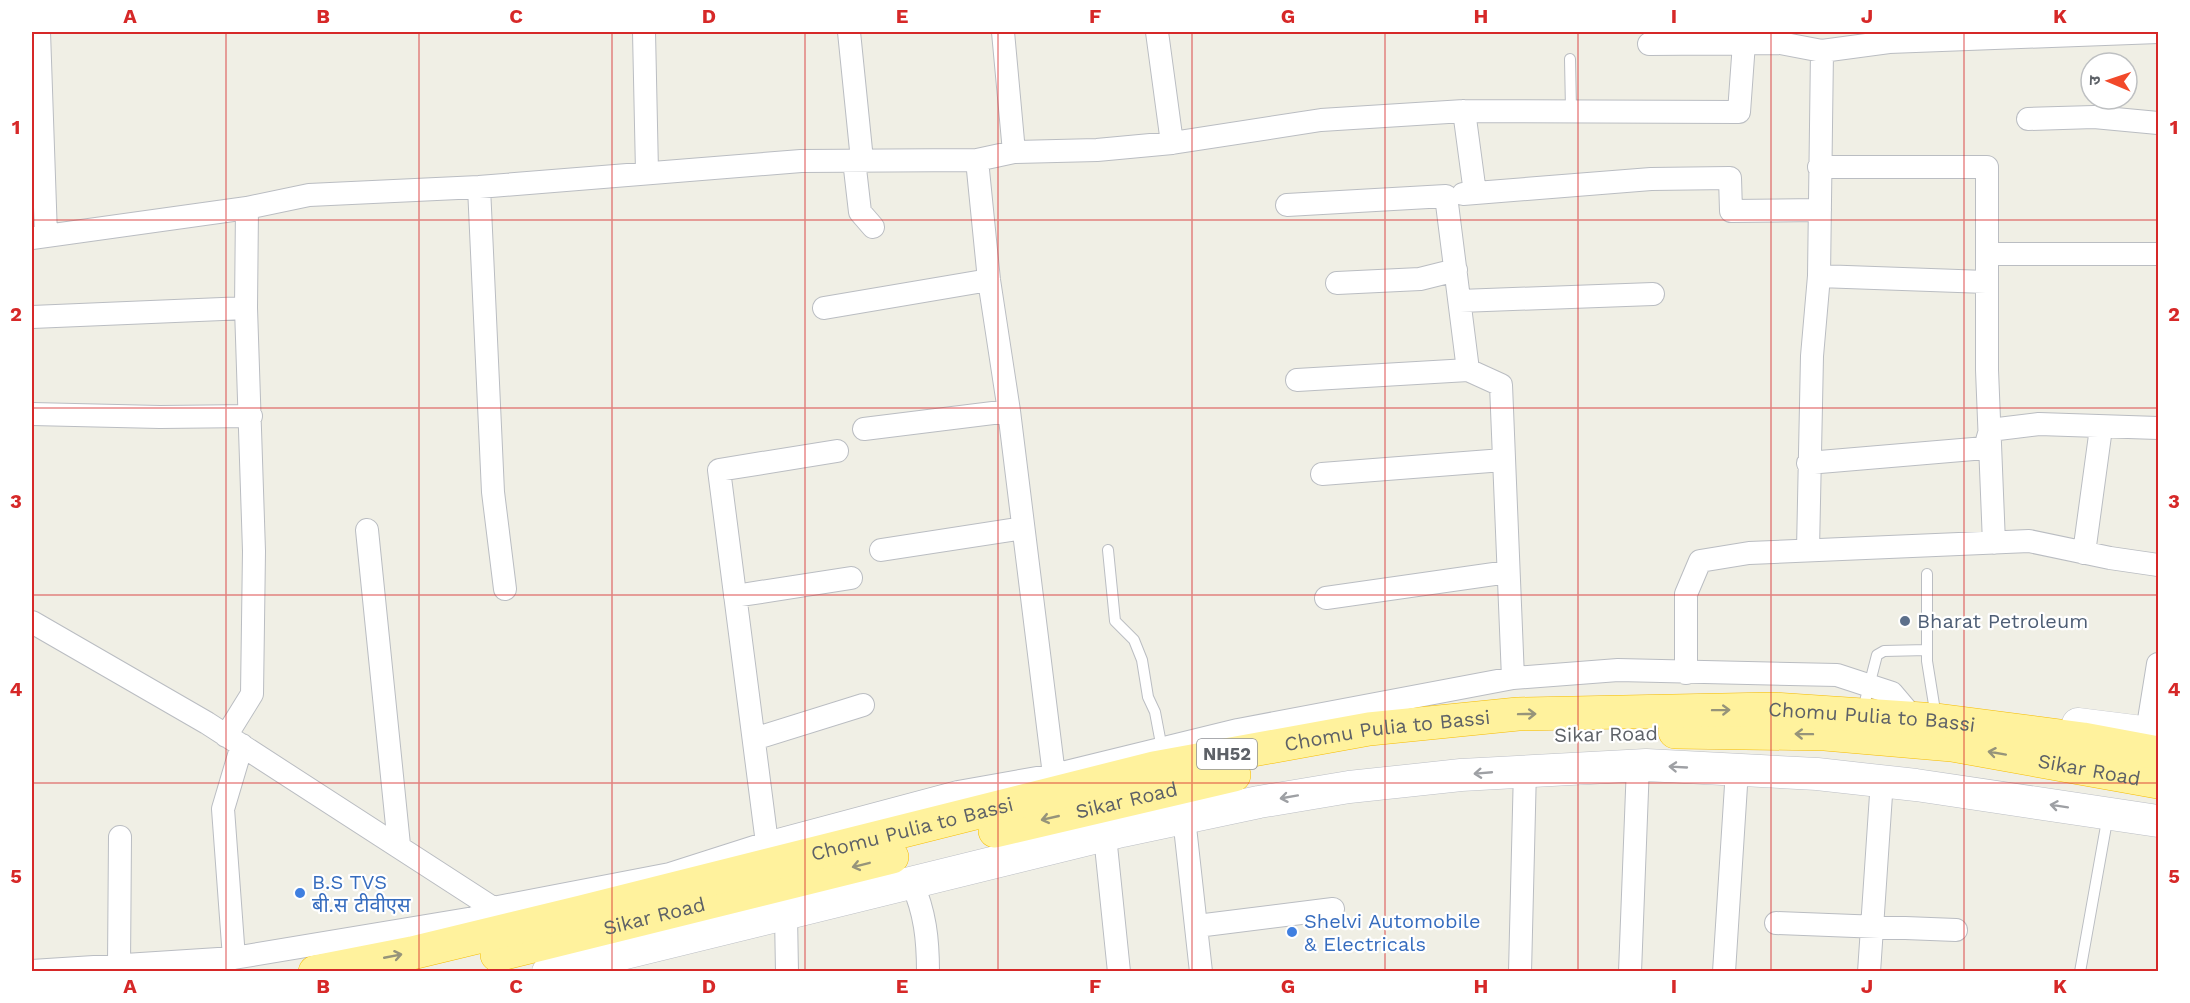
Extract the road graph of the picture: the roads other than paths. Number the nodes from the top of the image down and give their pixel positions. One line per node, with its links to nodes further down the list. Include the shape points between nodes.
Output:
1 (39, 32): 28 (street)
2 (644, 32): 20 (street)
3 (849, 32): 17 (street)
4 (1002, 32): 16 (street)
5 (1157, 32): 15 (street)
6 (2158, 32): 9 (street, via 1889,42)
7 (1744, 43): 8 (street); 9 (street); 11 (street, via 1740,112)
8 (1649, 44)
9 (1822, 51): 19 (street)
10 (1570, 60): 11 (lane)
11 (1571, 110): 12 (street)
12 (1464, 111): 15 (street, via 1321,120); 22 (street)
13 (2028, 119): 14 (street, via 2094,117)
14 (2158, 123)
15 (1172, 143): 16 (street)
16 (1014, 152): 18 (street)
17 (858, 160): 18 (street); 20 (street); 27 (street, via 860,212)
18 (977, 160): 33 (street)
19 (1819, 167): 26 (street); 29 (street, via 1987,167)
20 (647, 172): 21 (street)
21 (479, 187): 25 (street, via 309,195); 65 (street, via 494,492)
22 (1475, 193): 23 (street); 26 (street, via 1651,179 1730,178 1731,211)
23 (1446, 196): 24 (street); 31 (street)
24 (1287, 205)
25 (247, 208): 28 (street); 38 (street)
26 (1820, 210): 32 (street)
27 (873, 227)
28 (39, 237)
29 (1987, 254): 30 (street); 34 (street)
30 (2158, 254)
31 (1456, 270): 35 (street, via 1420,279); 37 (street)
32 (1819, 276): 34 (street); 52 (street)
33 (989, 280): 39 (street); 43 (street)
34 (1986, 282): 49 (street)
35 (1337, 283)
36 (1653, 294): 37 (street)
37 (1460, 301): 41 (street)
38 (246, 308): 40 (street); 45 (street)
39 (824, 308)
40 (32, 317)
41 (1468, 370): 42 (street); 51 (street, via 1501,385)
42 (1297, 380)
43 (1009, 411): 48 (street); 54 (street)
44 (32, 414): 45 (street)
45 (251, 416): 78 (street, via 252,694)
46 (2101, 428): 47 (street); 49 (street, via 2040,424); 60 (street)
47 (2158, 428)
48 (864, 429)
49 (1990, 430): 52 (street, via 1985,448); 56 (street)
50 (837, 451): 66 (street, via 719,470)
51 (1503, 460): 53 (street); 62 (street)
52 (1808, 463): 59 (street)
53 (1322, 474)
54 (1023, 528): 57 (street); 83 (street)
55 (367, 530): 92 (street)
56 (1994, 543): 59 (street); 60 (street, via 2029,541)
57 (881, 550)
58 (1108, 550): 79 (lane, via 1115,621 1134,640 1142,660)
59 (1808, 550): 71 (street, via 1700,561 1686,594)
60 (2084, 553): 61 (street)
61 (2158, 565)
62 (1508, 572): 67 (street); 72 (street)
63 (1927, 574): 69 (lane)
64 (851, 578): 66 (street)
65 (505, 589)
66 (735, 596): 76 (street)
67 (1326, 598)
68 (32, 622): 78 (street)
69 (1927, 650): 73 (lane, via 1884,651 1877,655); 75 (lane)
70 (2158, 664): 77 (street)
71 (1686, 673): 72 (street, via 1618,670); 73 (street, via 1837,675)
72 (1513, 678): 79 (street, via 1238,730)
73 (1864, 700): 75 (highway, Chomu Pulia to Bassi / NH52); 104 (highway, Chomu Pulia to Bassi / NH52, one-way to 73, via 536,923 1154,768 1368,729 1518,714 1772,709)
74 (863, 705): 76 (street)
75 (1925, 719): 77 (highway, Chomu Pulia to Bassi / NH52, via 2083,739)
76 (754, 739): 91 (street)
77 (2155, 740)
78 (234, 741): 92 (street); 101 (street, via 223,809)
79 (1162, 749): 83 (street)
80 (1638, 765): 81 (main road); 82 (main road, one-way to 80); 112 (street)
81 (1525, 769): 87 (main road, one-way to 87, via 1349,787); 111 (street)
82 (1737, 770): 84 (main road); 113 (street)
83 (1054, 775): 91 (street, via 958,792)
84 (1882, 780): 86 (main road, one-way to 84); 99 (street)
85 (2158, 782): 105 (highway, Sikar Road / NH52, one-way to 105, via 1952,746 1825,734 1632,732 1480,738 1366,750 1220,778 1062,815)
86 (2108, 814): 88 (main road); 115 (lane)
87 (1184, 818): 89 (main road); 98 (street)
88 (2158, 821)
89 (1105, 836): 93 (main road); 109 (street)
90 (120, 837): 102 (street)
91 (767, 843): 94 (street, via 670,874)
92 (399, 845): 94 (street)
93 (912, 883): 96 (main road); 108 (street, via 923,906 927,928)
94 (493, 908): 101 (street, via 474,918)
95 (1333, 909): 98 (street)
96 (786, 915): 106 (main road); 107 (street)
97 (1776, 923): 99 (street)
98 (1197, 926): 110 (street)
99 (1872, 926): 100 (street); 114 (street)
100 (1956, 930)
101 (234, 958): 102 (street)
102 (119, 965): 103 (street)
103 (32, 971)
104 (315, 972)
105 (428, 972)
106 (548, 972)
107 (787, 972)
108 (928, 972)
109 (1119, 972)
110 (1201, 972)
111 (1520, 972)
112 (1630, 972)
113 (1724, 972)
114 (1869, 972)
115 (2080, 972)

